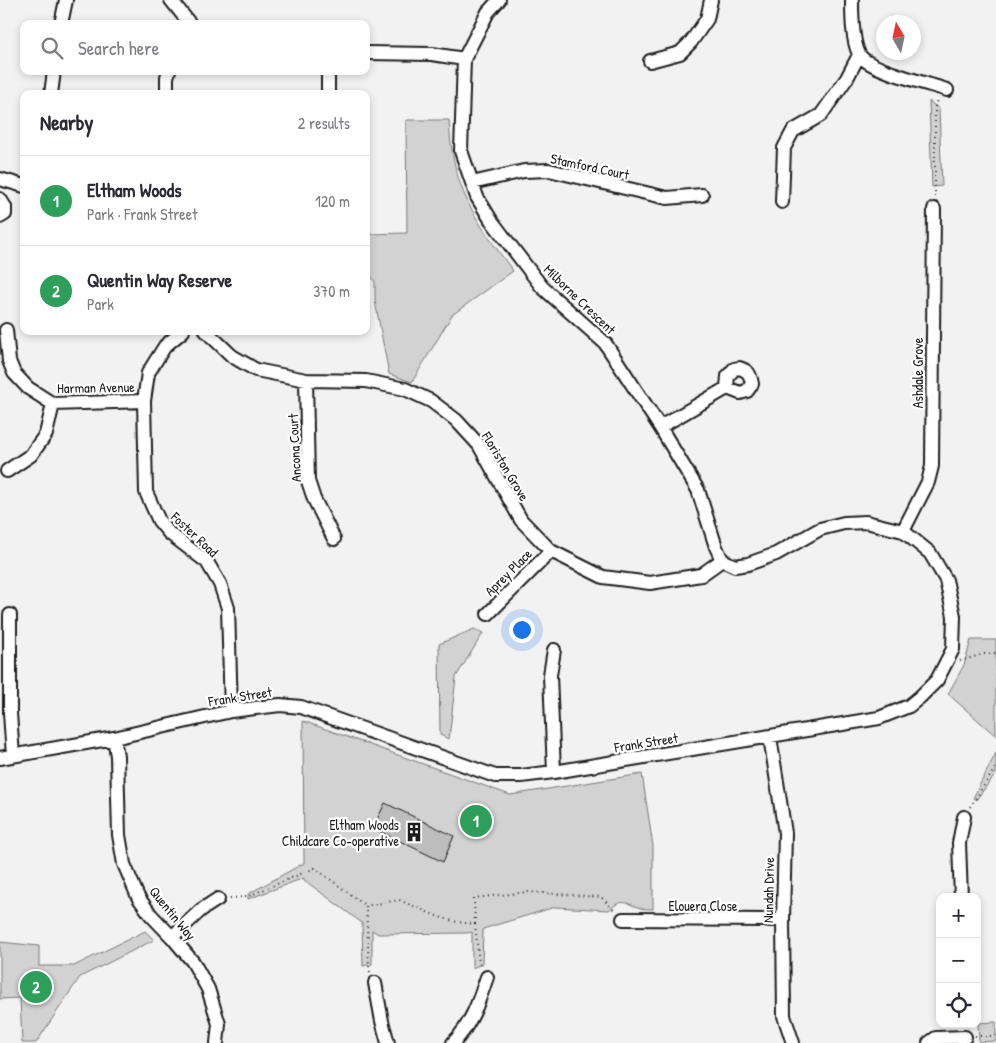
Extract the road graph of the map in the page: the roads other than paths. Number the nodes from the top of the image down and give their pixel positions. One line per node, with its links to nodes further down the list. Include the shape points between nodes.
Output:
1 (66, 0): 6 (street)
2 (171, 0): 7 (street)
3 (499, 0): 10 (street, Milborne Crescent, via 488,12)
4 (711, 0): 11 (street, via 707,19 692,42 680,53)
5 (852, 0): 9 (street, via 852,26)
6 (61, 20)
7 (187, 20)
8 (370, 54): 10 (street, via 432,54)
9 (859, 54): 15 (street, via 871,65); 25 (street, via 847,78 821,115 793,131 784,148)
10 (464, 59): 21 (street, Milborne Crescent, via 461,151)
11 (650, 61)
12 (54, 75): 16 (street); 17 (street)
13 (168, 75): 18 (street)
14 (328, 75): 19 (street)
15 (944, 89)
16 (52, 90)
17 (61, 90)
18 (167, 90)
19 (328, 90)
20 (0, 179): 22 (street)
21 (472, 183): 23 (street, Stamford Court, via 524,171 549,170 667,198); 35 (street, Milborne Crescent, via 491,220 542,287 605,343)
22 (20, 185)
23 (702, 195)
24 (0, 199): 27 (street, via 5,207 5,214)
25 (782, 202)
26 (934, 210): 37 (street, Ashdale Grove, via 932,466 928,482)
27 (0, 217)
28 (6, 330): 34 (street, Harman Avenue, via 9,361 14,373 28,388)
29 (178, 335): 33 (street, Foster Road, via 165,346 148,373)
30 (210, 335): 31 (street, Floriston Grove, via 232,356 256,370)
31 (306, 380): 38 (street, Ancona Court, via 308,481); 39 (street, Floriston Grove, via 366,381 405,389 431,401 456,420 479,445 521,520)
32 (727, 388): 35 (street)
33 (144, 401): 34 (street, Harman Avenue); 44 (street, Foster Road, via 146,492 159,521 207,562 220,584 228,608)
34 (53, 404): 36 (street, via 46,434 30,455)
35 (660, 427): 40 (street, Milborne Crescent, via 698,490)
36 (7, 471)
37 (903, 530): 40 (street, Frank Street, via 866,522 844,522 820,529 776,554 748,564 735,566); 45 (street, Frank Street, via 930,553 946,580 954,616 952,649 937,680 909,706 879,718)
38 (334, 539)
39 (550, 551): 40 (street, Floriston Grove, via 603,577 650,583 701,575); 41 (street, Aprey Place)
40 (722, 560)
41 (488, 614)
42 (10, 615): 47 (street)
43 (554, 650): 49 (street, via 550,675)
44 (231, 711): 46 (street, Frank Street); 49 (street, Frank Street, via 280,705 302,708 495,776)
45 (770, 737): 49 (street, Frank Street); 54 (street, Nundah Drive, via 784,833)
46 (114, 738): 47 (street, Frank Street); 55 (street, Quentin Way, via 119,835 124,864 138,897 150,915)
47 (13, 756): 48 (street, Frank Street)
48 (0, 758)
49 (554, 772)
50 (964, 817): 51 (street, via 959,843)
51 (961, 893)
52 (218, 899): 55 (street)
53 (623, 919): 54 (street, Elouera Close)
54 (783, 920): 62 (street, Nundah Drive, via 784,1016)
55 (172, 937): 59 (street, Quentin Way, via 193,962 208,989 219,1024)
56 (487, 977): 61 (street, via 475,1010)
57 (375, 983): 60 (street)
58 (965, 1035): 63 (street, via 936,1038)
59 (217, 1043)
60 (388, 1043)
61 (453, 1043)
62 (793, 1043)
63 (929, 1043)

